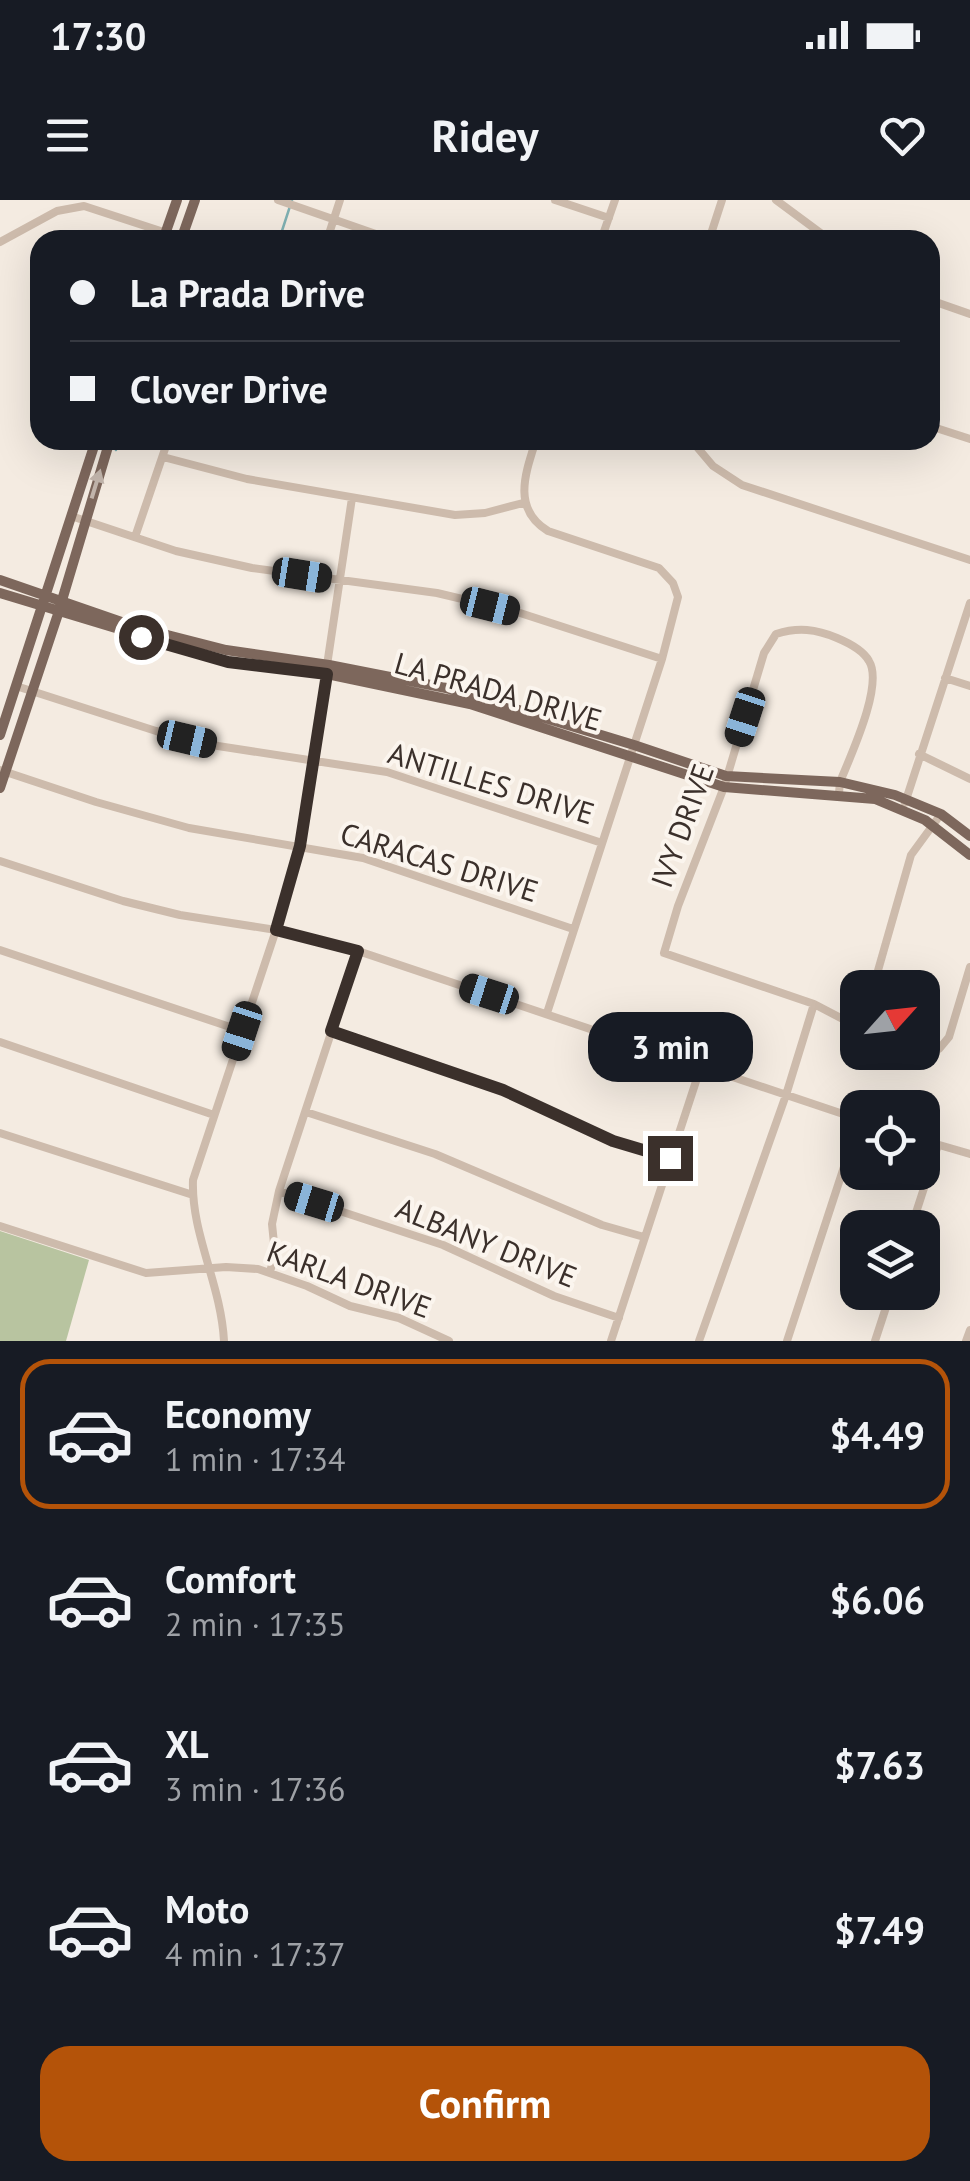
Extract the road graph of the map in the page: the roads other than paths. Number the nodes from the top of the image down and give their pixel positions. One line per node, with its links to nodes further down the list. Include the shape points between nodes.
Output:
1 (177, 200): 12 (main road)
2 (195, 200): 13 (main road)
3 (340, 200): 10 (street)
4 (554, 200): 9 (street)
5 (615, 200): 9 (street)
6 (722, 200): 17 (street)
7 (776, 200): 18 (street)
8 (282, 201): 10 (street)
9 (608, 218): 16 (street)
10 (334, 220): 14 (street); 15 (street)
11 (150, 230): 19 (street, via 75,206)
12 (167, 230)
13 (184, 230)
14 (330, 230)
15 (364, 230)
16 (605, 230)
17 (712, 230)
18 (816, 230)
19 (0, 242)
20 (940, 304): 21 (street)
21 (970, 314)
22 (940, 429): 23 (street)
23 (970, 439)
24 (93, 450): 32 (main road)
25 (107, 450): 33 (main road, one-way to 25)
26 (165, 450): 29 (street)
27 (533, 450): 31 (street)
28 (699, 450): 35 (street, via 742,484)
29 (163, 457): 30 (street); 34 (street)
30 (352, 498): 31 (street, via 455,515); 37 (street)
31 (523, 503): 43 (street, via 548,531 666,574 678,598)
32 (71, 516): 33 (street); 39 (main road)
33 (85, 519): 34 (street); 41 (main road)
34 (135, 537): 37 (street, via 252,568)
35 (970, 560)
36 (0, 580): 39 (main road, LA PRADA DRIVE)
37 (341, 581): 43 (street, via 480,604); 44 (street)
38 (0, 593): 39 (main road, LA PRADA DRIVE)
39 (44, 600): 41 (main road, LA PRADA DRIVE); 46 (main road)
40 (970, 604): 42 (street)
41 (60, 606): 44 (main road, LA PRADA DRIVE, via 142,633); 48 (main road)
42 (968, 616): 45 (street)
43 (662, 659): 50 (street)
44 (328, 670): 50 (main road, LA PRADA DRIVE, via 446,688); 52 (street)
45 (944, 678): 47 (street); 51 (street)
46 (16, 686): 48 (street, ANTILLES DRIVE); 49 (main road)
47 (970, 686)
48 (32, 691): 52 (street, ANTILLES DRIVE, via 156,732); 53 (main road)
49 (0, 735)
50 (632, 751): 55 (main road, LA PRADA DRIVE); 62 (street)
51 (919, 754): 54 (street); 58 (street)
52 (313, 762): 62 (street, ANTILLES DRIVE, via 387,772); 63 (street)
53 (3, 770): 56 (main road); 63 (street, CARACAS DRIVE, via 137,815)
54 (970, 779)
55 (725, 782): 57 (main road, LA PRADA DRIVE); 57 (street, IVY DRIVE, via 768,642 800,628 851,645 874,673); 72 (street, IVY DRIVE, via 664,952)
56 (0, 788)
57 (839, 788): 58 (main road, LA PRADA DRIVE)
58 (904, 805): 59 (main road, LA PRADA DRIVE); 60 (main road, LA PRADA DRIVE)
59 (941, 814): 60 (street); 61 (main road, LA PRADA DRIVE)
60 (933, 825): 64 (main road, LA PRADA DRIVE); 71 (street, via 910,855)
61 (970, 836)
62 (602, 843): 66 (street)
63 (300, 846): 66 (street, CARACAS DRIVE, via 363,858); 67 (street)
64 (970, 855)
65 (0, 860): 67 (street, via 123,901)
66 (573, 929): 73 (street)
67 (276, 930): 69 (street); 75 (street)
68 (0, 950): 75 (street)
69 (358, 951): 73 (street); 76 (street)
70 (970, 967): 78 (street)
71 (878, 970)
72 (814, 1004): 74 (street, IVY DRIVE); 80 (street)
73 (546, 1013): 79 (street)
74 (840, 1018)
75 (242, 1031): 82 (street)
76 (331, 1031): 81 (street); 87 (street, via 503,1090 613,1141)
77 (0, 1042): 82 (street)
78 (940, 1047)
79 (701, 1066): 80 (street); 87 (street)
80 (786, 1095): 83 (street); 101 (street)
81 (306, 1112): 89 (street); 92 (street, via 435,1154)
82 (214, 1115): 90 (street)
83 (840, 1115)
84 (0, 1133): 90 (street)
85 (940, 1146): 86 (street)
86 (970, 1154)
87 (670, 1158): 92 (street)
88 (840, 1178): 102 (street)
89 (279, 1190): 94 (street); 96 (street, ALBANY DRIVE, via 443,1244)
90 (192, 1195): 93 (street)
91 (0, 1226): 93 (street, KARLA DRIVE, via 146,1273)
92 (644, 1237): 96 (street)
93 (211, 1269): 94 (street, KARLA DRIVE); 98 (street)
94 (270, 1272): 99 (street, KARLA DRIVE)
95 (884, 1310): 103 (street)
96 (619, 1318): 100 (street)
97 (970, 1330): 104 (street)
98 (224, 1341)
99 (449, 1341)
100 (611, 1341)
101 (699, 1341)
102 (788, 1341)
103 (875, 1341)
104 (966, 1341)

